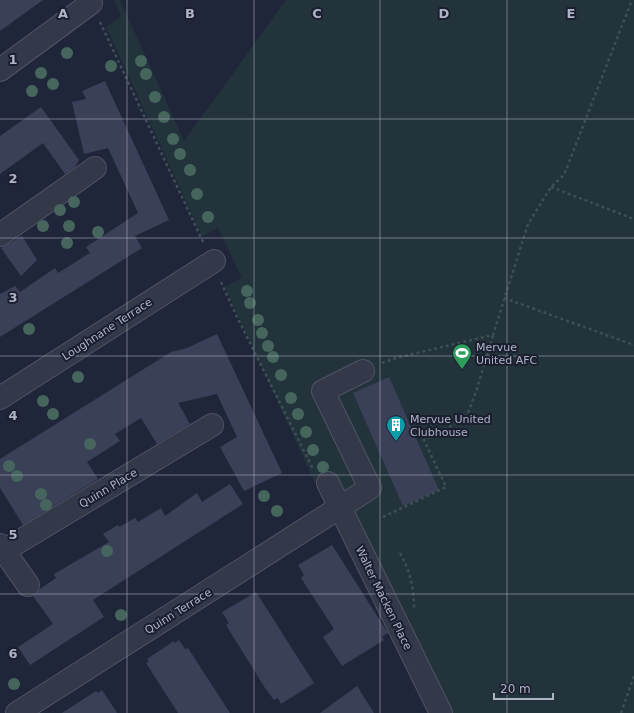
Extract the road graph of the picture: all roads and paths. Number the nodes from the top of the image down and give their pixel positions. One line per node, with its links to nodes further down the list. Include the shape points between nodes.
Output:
1 (632, 0): 5 (path, via 564,175)
2 (92, 3): 3 (street); 8 (path, via 202,241)
3 (0, 70)
4 (95, 168): 7 (street)
5 (551, 187): 6 (path); 9 (path, via 528,224)
6 (634, 219)
7 (0, 235)
8 (214, 261): 13 (street, Loughnane Terrace); 15 (path, via 227,296 317,476)
9 (504, 298): 10 (path); 11 (path)
10 (493, 335): 12 (path, via 396,358); 17 (path, via 468,414 424,440 446,487)
11 (634, 346)
12 (363, 371): 16 (street, Quinn Terrace, via 323,391 370,488)
13 (0, 398)
14 (212, 425): 18 (street, Quinn Place)
15 (328, 483): 16 (street, Walter Macken Place)
16 (339, 506): 21 (street, Quinn Terrace, via 314,525); 22 (street, Walter Macken Place)
17 (384, 517)
18 (1, 550): 19 (street, Quinn Place)
19 (28, 585)
20 (634, 676): 23 (path)
21 (17, 713)
22 (441, 713)
23 (621, 713)

